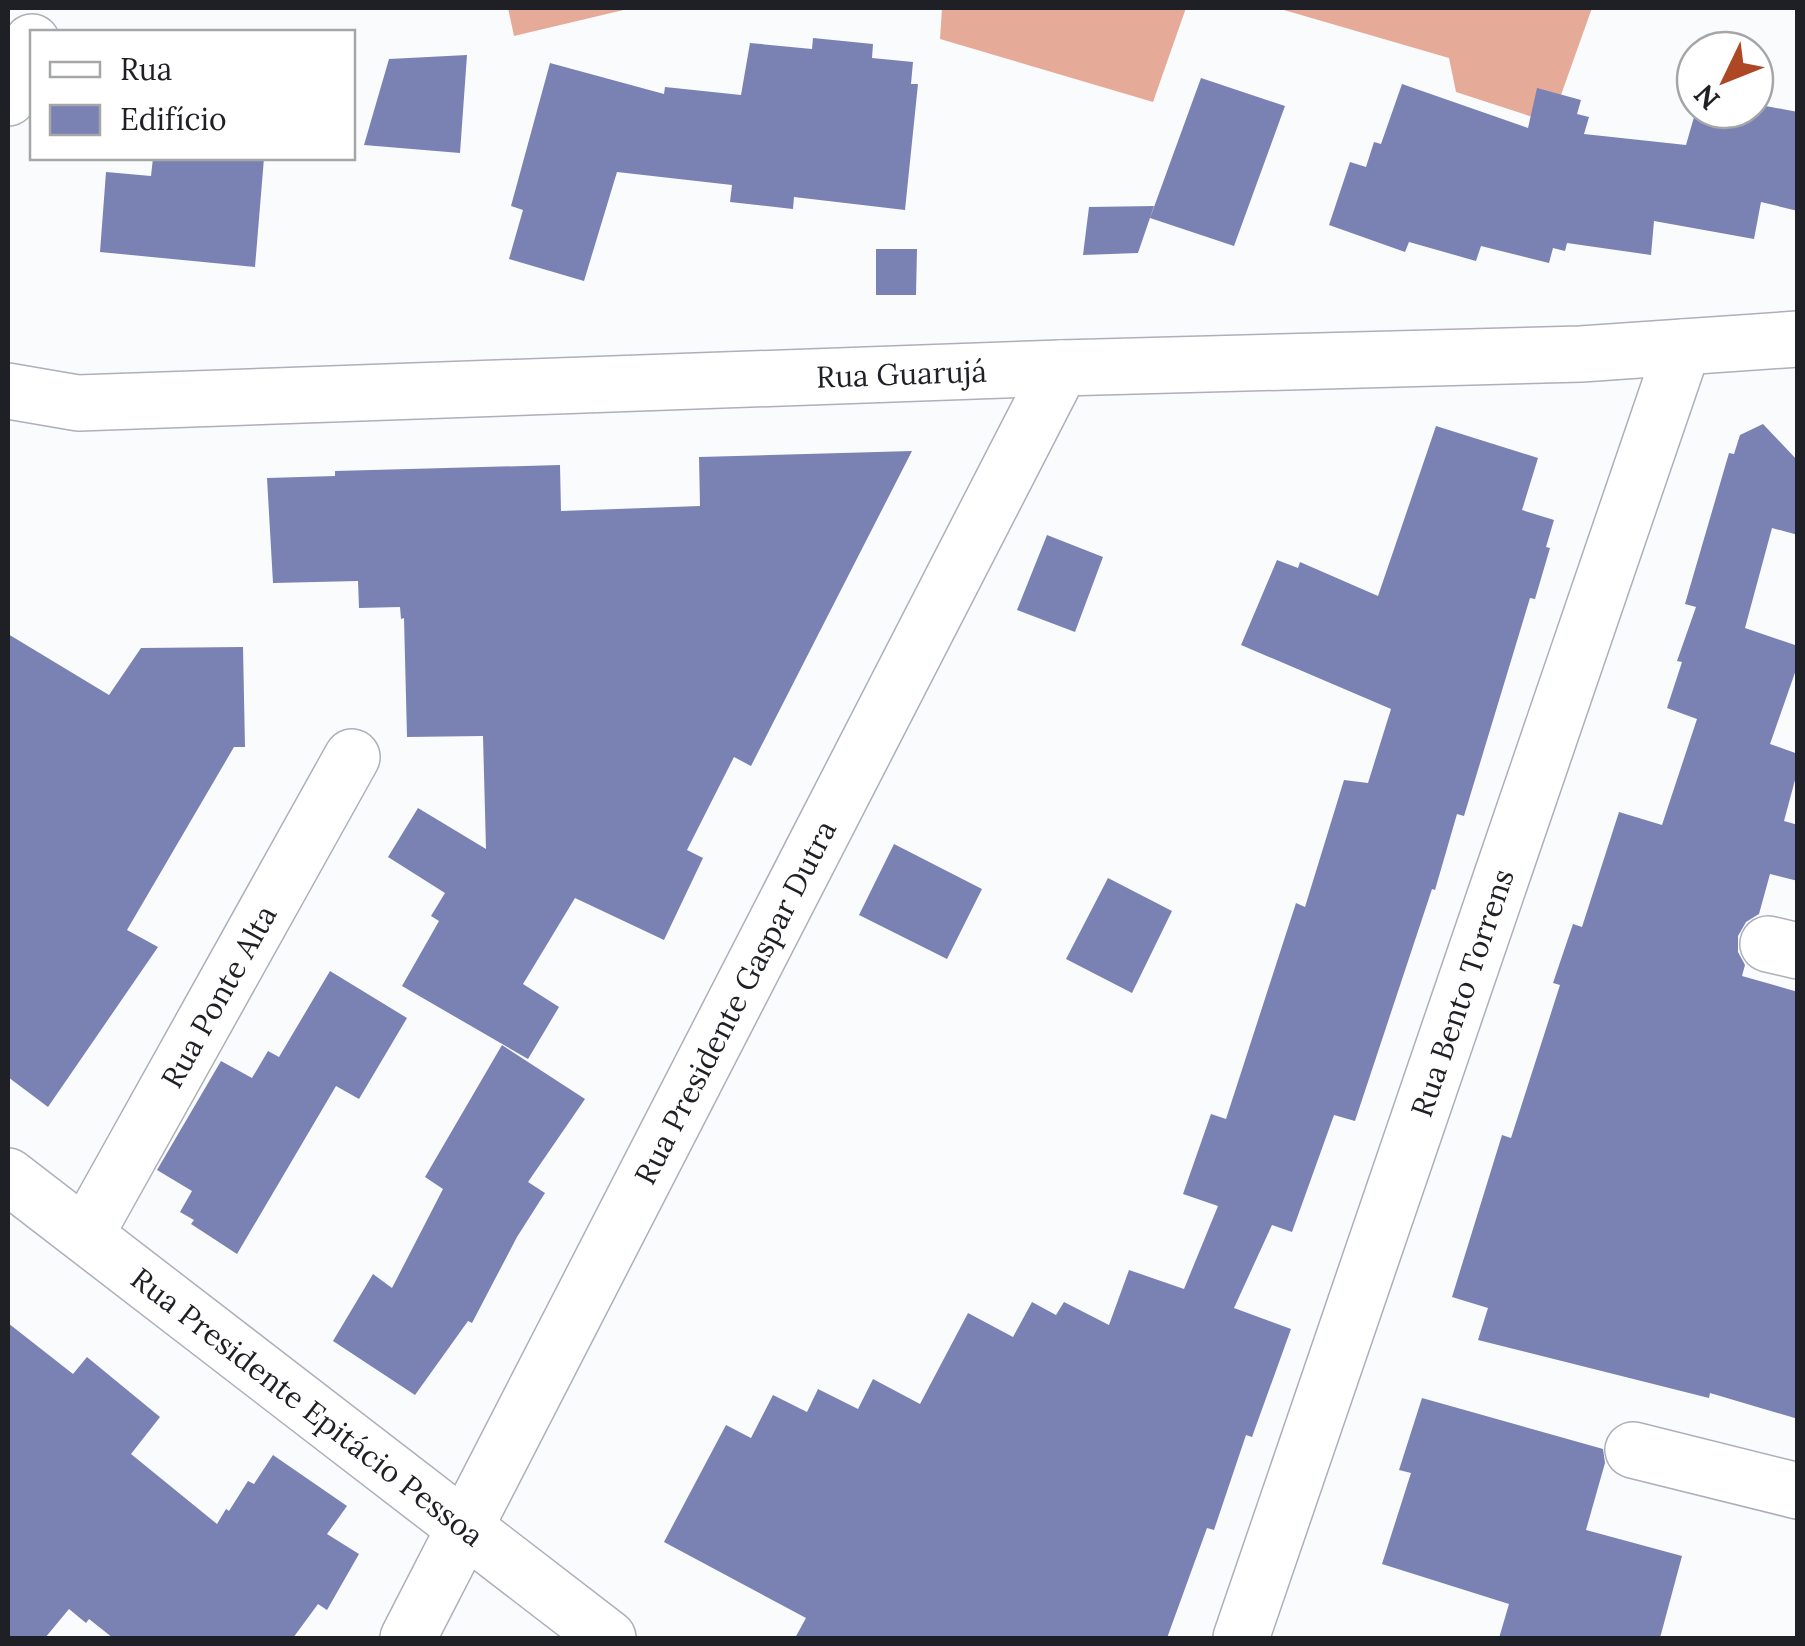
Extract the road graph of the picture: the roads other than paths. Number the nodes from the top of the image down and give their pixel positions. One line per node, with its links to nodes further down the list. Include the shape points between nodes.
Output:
1 (30, 47): 2 (street)
2 (8, 98)
3 (1798, 338): 4 (street, Rua Guarujá)
4 (1683, 347): 5 (street, Rua Guarujá); 15 (street, Rua Bento Torrens)
5 (1062, 368): 6 (street, Rua Guarujá, via 78,403); 12 (street, Rua Presidente Gaspar Dutra)
6 (8, 391)
7 (352, 757): 9 (street, Rua Ponte Alta)
8 (8, 1176): 9 (street, Rua Presidente Epitácio Pessoa)
9 (86, 1234): 12 (street, Rua Presidente Epitácio Pessoa)
10 (1633, 1450): 11 (street)
11 (1798, 1491)
12 (465, 1528): 13 (street, Rua Presidente Gaspar Dutra); 14 (street, Rua Presidente Epitácio Pessoa)
13 (408, 1638)
14 (608, 1638)
15 (1241, 1638)

